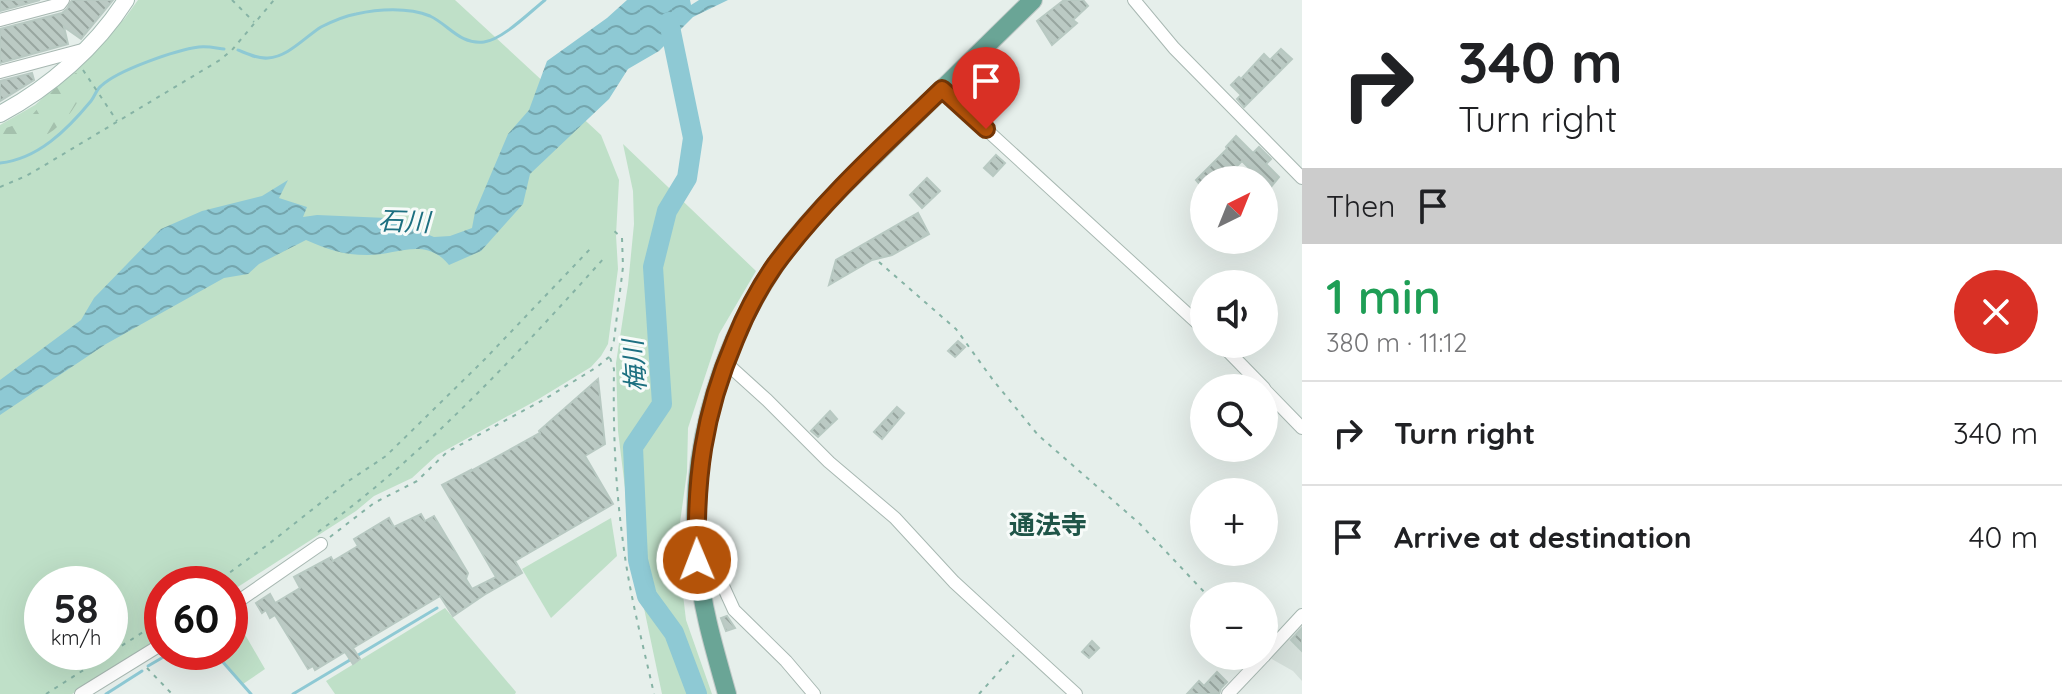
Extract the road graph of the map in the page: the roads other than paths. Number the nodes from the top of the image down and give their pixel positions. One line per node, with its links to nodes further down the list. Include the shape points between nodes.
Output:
1 (63, 0): 5 (street)
2 (126, 0): 6 (street)
3 (1033, 0): 8 (main road)
4 (1134, 0): 10 (street)
5 (0, 20)
6 (80, 54): 7 (street); 9 (street, via 50,83)
7 (0, 72)
8 (942, 89): 11 (street); 13 (main road, via 799,234 751,305)
9 (0, 114)
10 (1302, 178)
11 (1190, 316)
12 (1235, 358): 14 (street)
13 (725, 362): 17 (main road, via 701,452); 27 (street)
14 (1250, 374)
15 (1278, 403): 16 (street)
16 (1302, 428)
17 (697, 527): 25 (main road, via 703,603); 26 (street, via 707,538 734,610)
18 (320, 538): 19 (street)
19 (248, 593)
20 (1302, 615): 21 (street)
21 (1278, 641)
22 (144, 655): 24 (street)
23 (1251, 670): 28 (street)
24 (81, 694)
25 (727, 694)
26 (814, 694)
27 (1076, 694)
28 (1228, 694)

